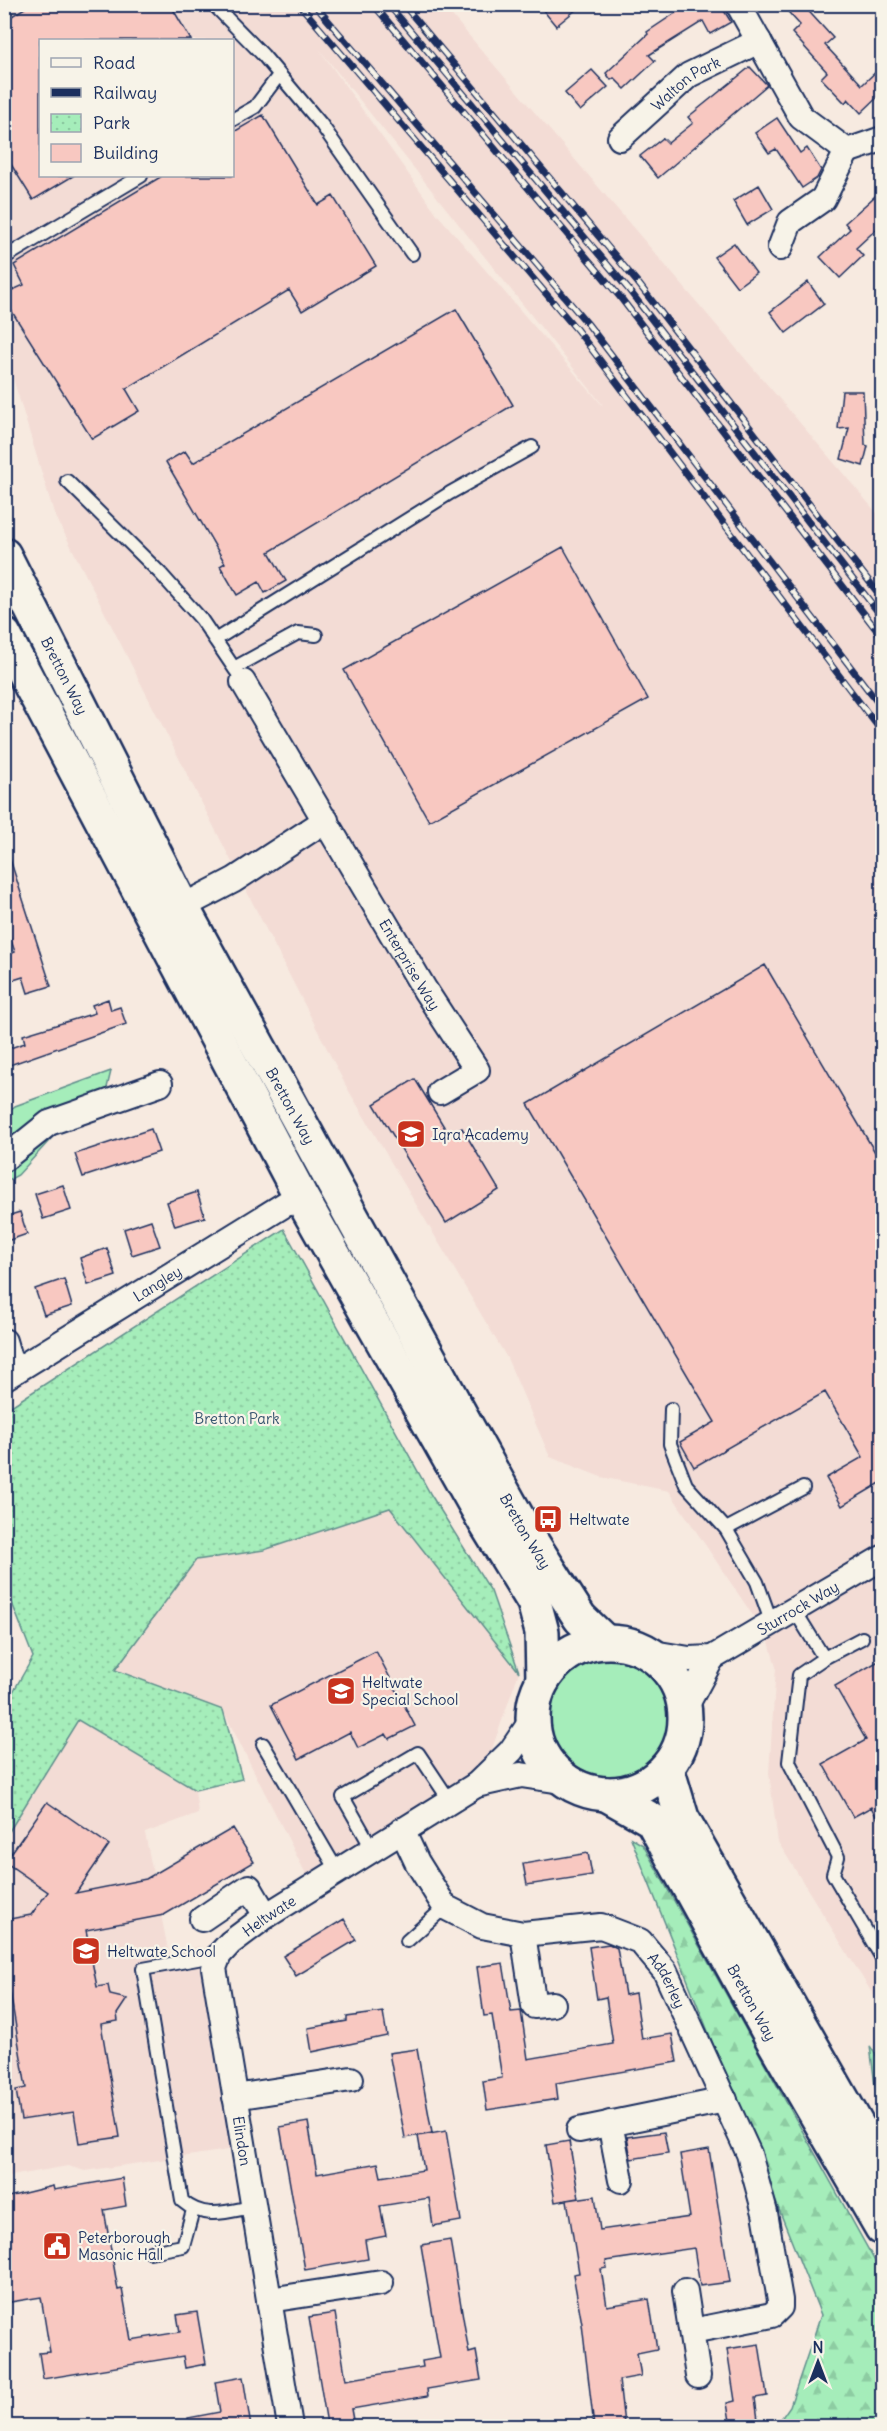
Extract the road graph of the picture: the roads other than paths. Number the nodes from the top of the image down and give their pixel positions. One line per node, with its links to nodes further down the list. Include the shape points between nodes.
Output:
1 (213, 4): 4 (lane)
2 (738, 4): 3 (street)
3 (759, 41): 6 (street, Walton Park, via 689,75); 8 (street, via 801,117)
4 (279, 75): 5 (lane, via 255,106); 11 (lane, via 321,124)
5 (234, 119)
6 (620, 138)
7 (882, 139): 8 (street)
8 (847, 151): 10 (street, via 823,199 790,222)
9 (139, 177): 12 (lane)
10 (780, 248)
11 (412, 254)
12 (7, 256)
13 (532, 447): 18 (lane, via 450,493)
14 (67, 481): 18 (lane, via 161,574)
15 (4, 555): 21 (street, Bretton Way)
16 (4, 635): 25 (street, Bretton Way)
17 (316, 635): 19 (lane, via 298,633)
18 (215, 640): 19 (lane)
19 (239, 675): 20 (street, Enterprise Way)
20 (326, 820): 21 (street, via 234,880); 23 (street, Enterprise Way, via 424,990 477,1070)
21 (182, 907): 35 (street, Bretton Way, via 526,1533 580,1618)
22 (160, 1084): 24 (street, via 50,1123)
23 (440, 1092)
24 (4, 1159)
25 (300, 1195): 27 (street, Langley); 39 (street, Bretton Way, via 534,1602 542,1632)
26 (4, 1341): 27 (street, Langley)
27 (9, 1375)
28 (671, 1409): 30 (lane, via 670,1444 686,1485)
29 (803, 1488): 30 (lane)
30 (726, 1529): 33 (lane, via 757,1582)
31 (882, 1558): 32 (street, Sturrock Way)
32 (795, 1611): 33 (street, Sturrock Way); 38 (lane)
33 (772, 1624): 37 (street, Sturrock Way)
34 (862, 1638): 38 (lane)
35 (603, 1641): 36 (street); 39 (street, via 576,1650 557,1662)
36 (647, 1652): 37 (street, Sturrock Way, via 689,1659); 40 (street, via 665,1666 678,1686)
37 (712, 1658): 40 (street)
38 (824, 1658): 57 (lane, via 799,1675 789,1762 838,1857 833,1874)
39 (543, 1680): 41 (street)
40 (685, 1708): 43 (street, via 685,1729)
41 (532, 1720): 44 (street, via 537,1744 549,1766); 45 (street, Heltwate, via 511,1751)
42 (263, 1744): 50 (lane)
43 (667, 1768): 46 (street, via 649,1783 628,1792); 64 (street, Bretton Way, via 682,1818)
44 (568, 1782): 45 (street, Heltwate, via 520,1775); 46 (street, via 586,1791)
45 (476, 1785): 47 (street, Heltwate)
46 (606, 1794): 68 (street, Bretton Way, via 652,1820)
47 (450, 1801): 48 (street, Heltwate); 49 (lane, via 418,1753 343,1797)
48 (402, 1830): 49 (street, Heltwate); 51 (street)
49 (373, 1850): 50 (street, Heltwate)
50 (338, 1872): 52 (street, Heltwate)
51 (445, 1907): 54 (street, Adderley, via 482,1926); 55 (lane)
52 (266, 1916): 53 (street, via 249,1887); 56 (street, Heltwate)
53 (201, 1919)
54 (523, 1934): 58 (street, via 534,2006); 61 (street, Adderley, via 601,1926 640,1941 665,1971)
55 (407, 1941)
56 (219, 1955): 60 (street, via 214,1968); 67 (lane, via 143,1969 182,2201)
57 (882, 1958)
58 (553, 2004)
59 (351, 2079): 60 (street, Elindon)
60 (235, 2097): 66 (street, Elindon)
61 (725, 2100): 62 (street); 73 (street, Adderley, via 749,2154 789,2306 772,2315)
62 (610, 2123): 63 (street); 65 (street)
63 (579, 2130)
64 (882, 2169)
65 (621, 2180)
66 (252, 2207): 67 (lane, via 210,2215); 72 (street, Elindon)
67 (193, 2210): 69 (lane, via 183,2246)
68 (882, 2228)
69 (150, 2252)
70 (381, 2283): 72 (street)
71 (685, 2291): 73 (street)
72 (269, 2300): 75 (street, Elindon)
73 (692, 2331): 74 (street)
74 (698, 2376)
75 (290, 2427)

